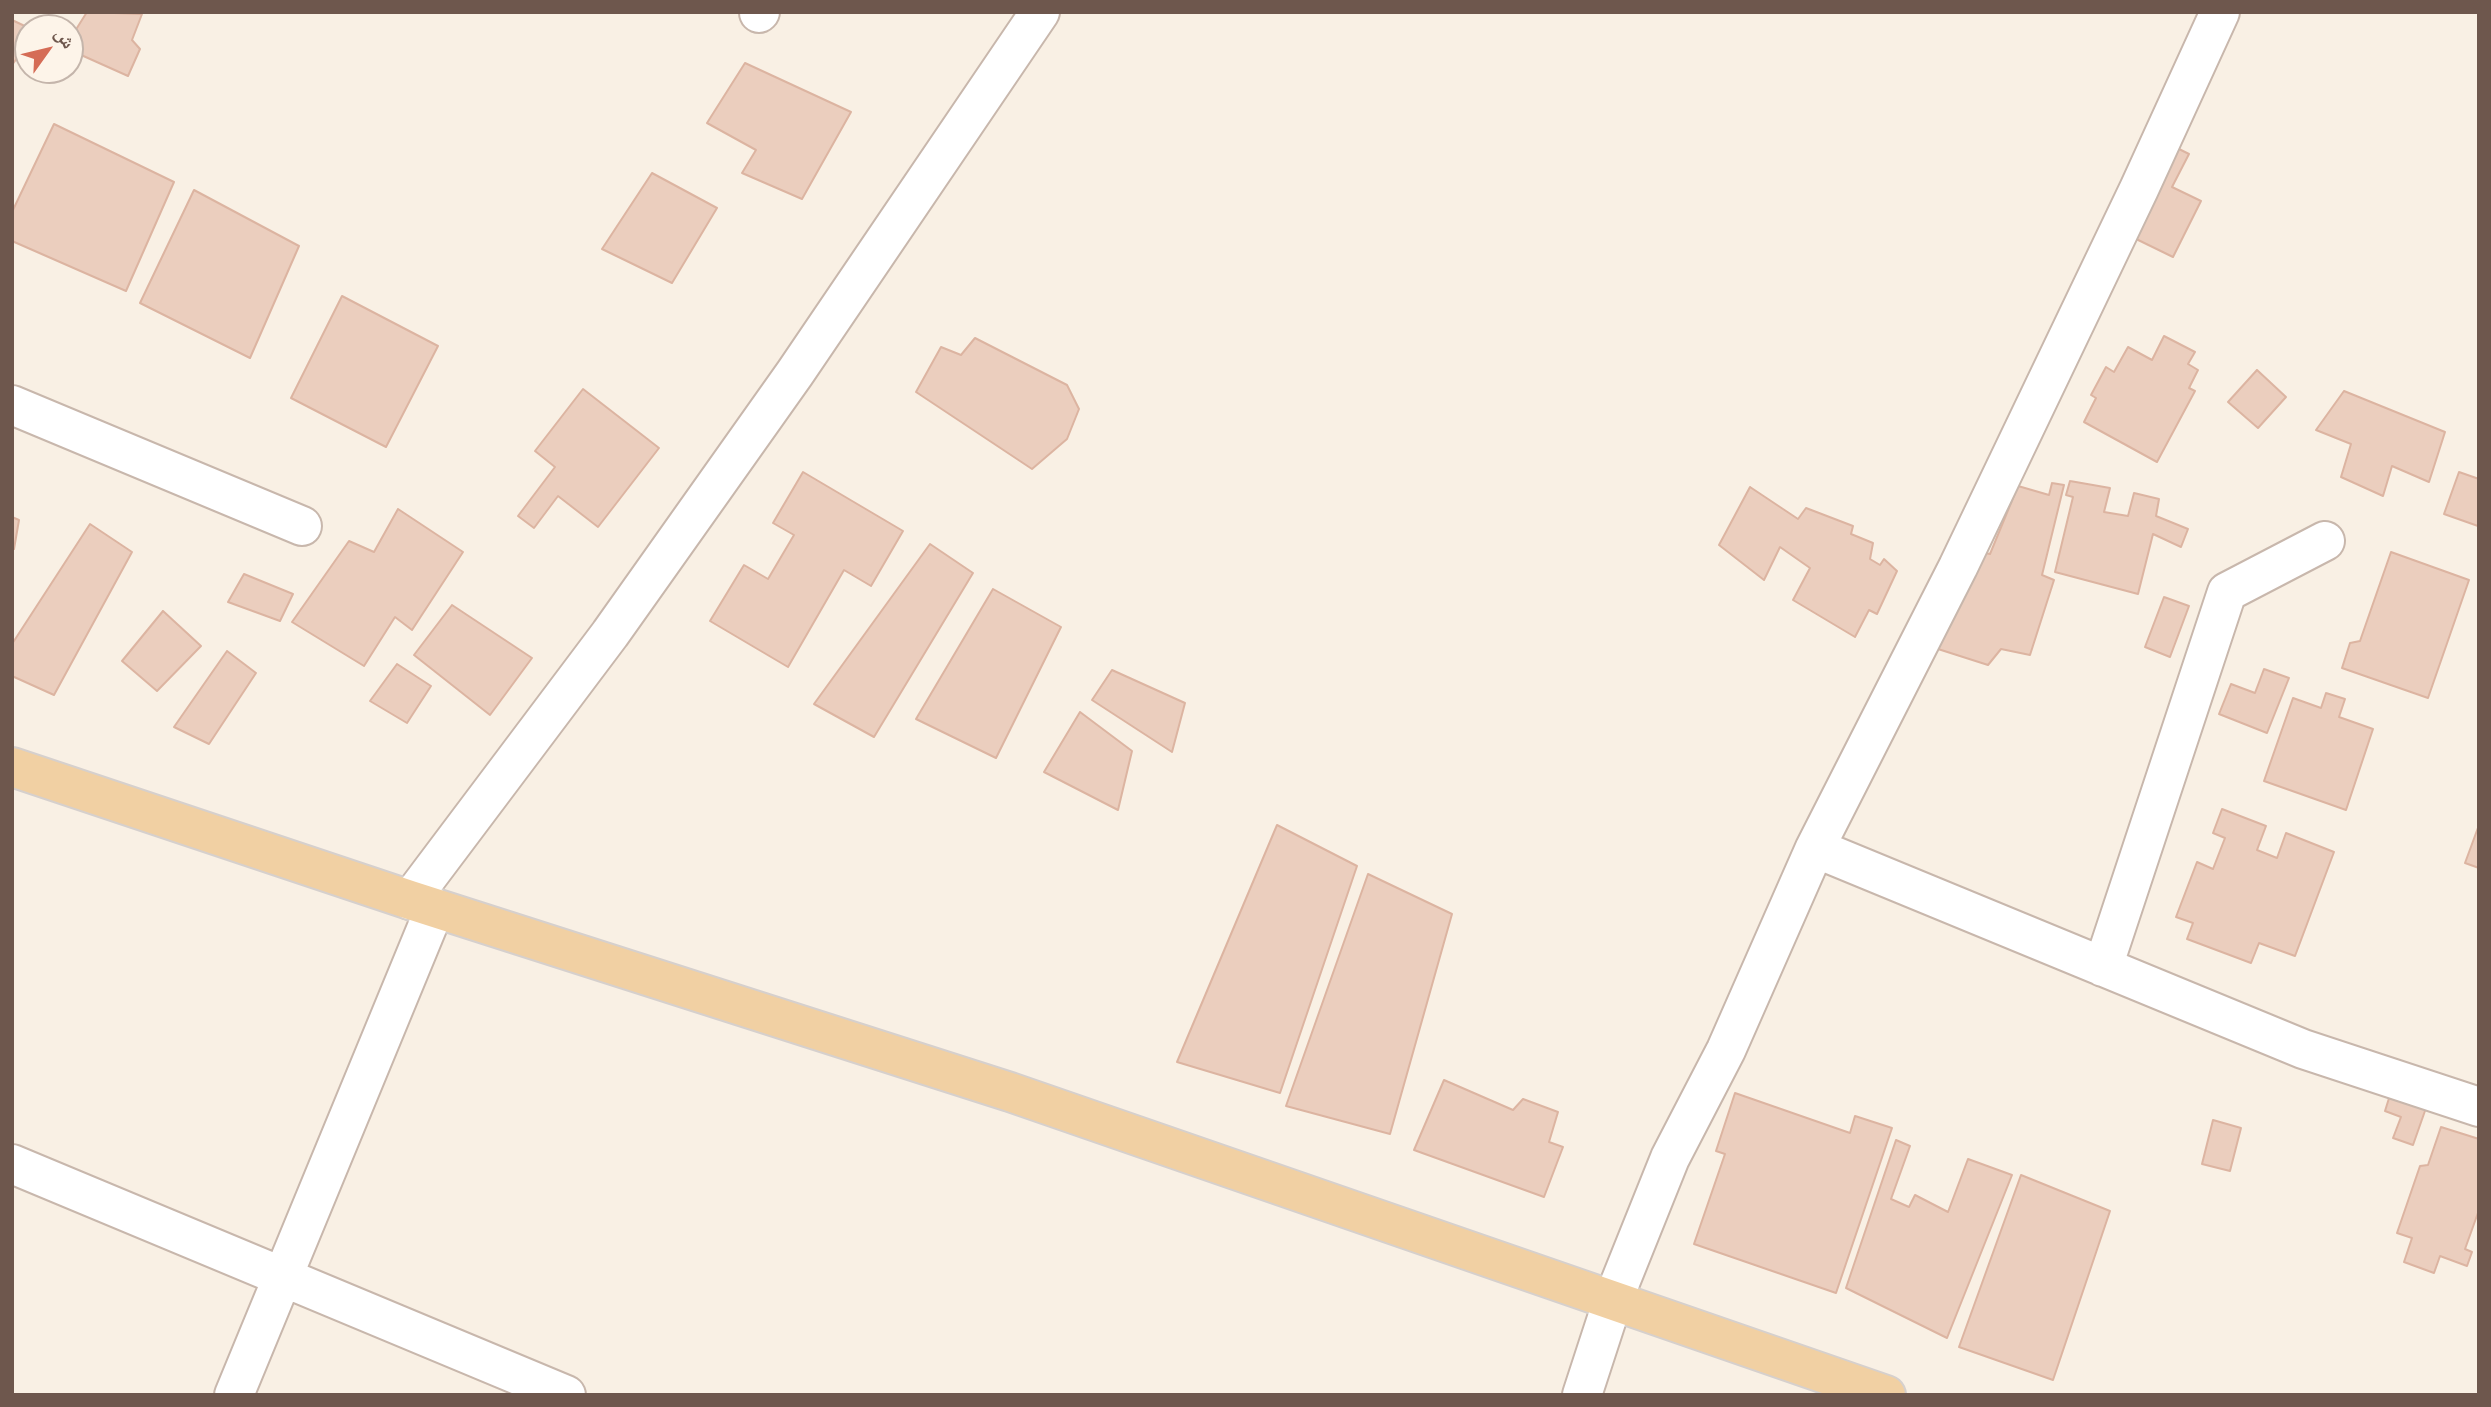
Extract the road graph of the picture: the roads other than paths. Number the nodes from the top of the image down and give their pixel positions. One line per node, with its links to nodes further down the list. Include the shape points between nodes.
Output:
1 (1040, 12): 8 (street, via 722,475 523,753)
2 (2220, 12): 7 (street, via 1958,566)
3 (12, 405): 4 (street)
4 (302, 526)
5 (2325, 541): 9 (street, via 2227,592)
6 (12, 767): 8 (main road)
7 (1815, 848): 9 (street); 13 (street, via 1726,1050 1670,1158)
8 (423, 904): 12 (street); 13 (main road, via 1010,1092)
9 (2103, 967): 10 (street, via 2303,1049)
10 (2479, 1107)
11 (12, 1164): 12 (street)
12 (283, 1276): 14 (street); 15 (street)
13 (1613, 1300): 16 (street); 17 (main road)
14 (234, 1395)
15 (566, 1395)
16 (1582, 1395)
17 (1886, 1395)

